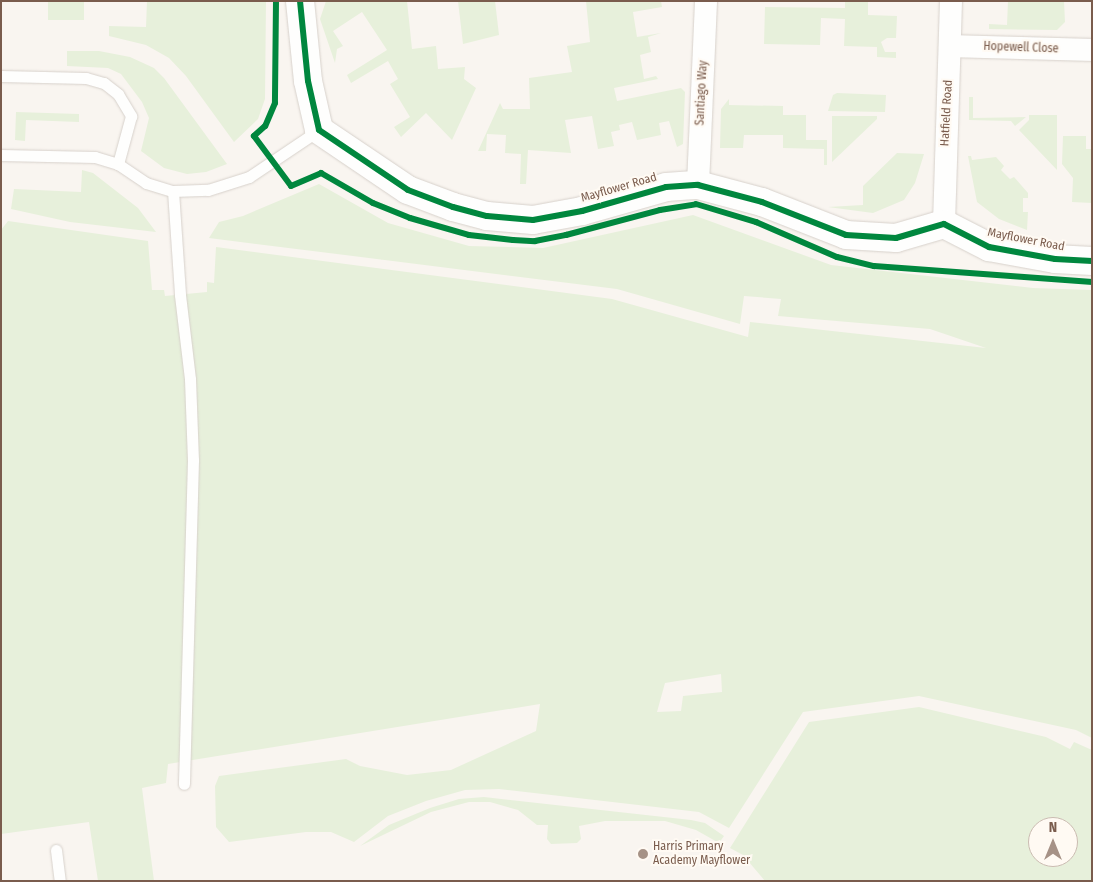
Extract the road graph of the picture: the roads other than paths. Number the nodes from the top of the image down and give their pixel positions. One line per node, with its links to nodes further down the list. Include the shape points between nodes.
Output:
1 (300, 1): 7 (street, via 305,66)
2 (706, 1): 10 (street, Santiago Way)
3 (951, 1): 4 (street, Hatfield Road)
4 (950, 46): 5 (street, Hopewell Close); 12 (street, Hatfield Road)
5 (1092, 50)
6 (1, 76): 9 (lane, via 86,78 104,83 118,94 131,116)
7 (319, 130): 10 (street, Mayflower Road, via 408,190 487,216 533,220 582,211 666,187); 11 (lane, via 249,177 208,190)
8 (1, 155): 9 (lane, via 87,156)
9 (118, 164): 11 (lane, via 146,182)
10 (698, 186): 12 (street, Mayflower Road, via 726,190 846,235 896,238)
11 (173, 191): 14 (lane, via 190,379 193,460)
12 (944, 224): 13 (street, Mayflower Road, via 990,247 1056,259)
13 (1092, 261)
14 (184, 784)
15 (56, 850): 16 (lane)
16 (60, 881)

